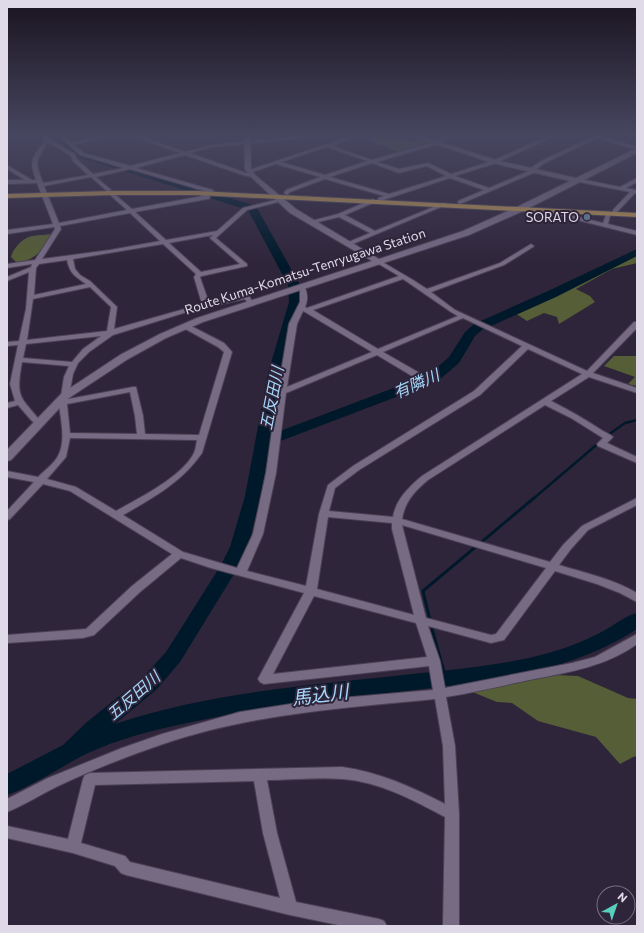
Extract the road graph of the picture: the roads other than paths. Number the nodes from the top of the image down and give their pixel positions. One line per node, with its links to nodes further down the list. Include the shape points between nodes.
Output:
1 (25, 178): 16 (street)
2 (38, 178): 18 (street)
3 (86, 178): 18 (street)
4 (94, 178): 21 (street)
5 (163, 178): 23 (street)
6 (256, 178): 28 (main road)
7 (323, 178): 26 (street)
8 (325, 178): 29 (street)
9 (445, 178): 29 (street)
10 (454, 178): 20 (street)
11 (517, 178): 20 (street)
12 (564, 178): 14 (main road)
13 (581, 178): 14 (main road, Route Kuma-Komatsu-Tenryugawa Station)
14 (576, 180): 19 (street); 32 (main road, Route Kuma-Komatsu-Tenryugawa Station)
15 (637, 180): 19 (street)
16 (31, 181): 17 (street); 18 (street)
17 (7, 182)
18 (42, 188): 21 (highway); 22 (highway); 27 (highway); 39 (street)
19 (621, 189): 24 (street)
20 (489, 190): 30 (street)
21 (110, 191): 23 (highway); 25 (highway); 34 (street)
22 (7, 192)
23 (213, 192): 25 (highway); 28 (highway)
24 (635, 192): 35 (street)
25 (198, 193): 34 (street, via 208,196)
26 (287, 193): 28 (highway); 29 (highway)
27 (7, 196)
28 (275, 196): 29 (highway); 38 (main road, via 293,212); 42 (street, via 240,213)
29 (380, 198): 30 (highway); 31 (highway); 37 (street)
30 (460, 202): 32 (highway)
31 (445, 204): 32 (highway); 44 (street)
32 (522, 208): 33 (highway); 35 (highway); 49 (main road, Route Kuma-Komatsu-Tenryugawa Station, via 466,233)
33 (547, 210): 35 (highway); 40 (street)
34 (130, 212): 39 (street); 45 (street)
35 (612, 212): 36 (highway); 40 (street)
36 (637, 213)
37 (340, 215): 38 (street); 44 (street)
38 (310, 222): 46 (main road)
39 (58, 225): 41 (street); 50 (street, via 56,234)
40 (605, 225): 43 (street)
41 (7, 232)
42 (219, 232): 45 (street); 52 (street, via 213,238 245,265)
43 (637, 233)
44 (374, 234): 46 (street)
45 (165, 243): 48 (street); 52 (street)
46 (348, 244): 49 (main road)
47 (531, 246): 57 (street, via 502,264)
48 (70, 258): 50 (street); 55 (street, via 72,268 78,276)
49 (379, 262): 53 (street); 56 (main road, Route Kuma-Komatsu-Tenryugawa Station)
50 (34, 265): 51 (street); 54 (street); 58 (street)
51 (7, 266)
52 (200, 274): 60 (street, via 197,277)
53 (404, 277): 57 (street); 61 (street)
54 (7, 279)
55 (91, 285): 58 (street); 65 (street, via 114,307)
56 (300, 288): 59 (main road, Route Kuma-Komatsu-Tenryugawa Station); 61 (street, via 305,296)
57 (426, 292): 62 (street, via 444,306)
58 (30, 298): 66 (street)
59 (251, 304): 60 (street, via 247,297); 64 (main road, Route Kuma-Komatsu-Tenryugawa Station)
60 (206, 305): 65 (street)
61 (304, 309): 69 (street); 76 (street, via 297,313 294,324)
62 (464, 316): 68 (street); 69 (street)
63 (637, 324): 72 (street)
64 (184, 326): 77 (main road, Route Kuma-Komatsu-Tenryugawa Station, via 124,357); 84 (street, via 221,345 228,352)
65 (110, 333): 66 (street); 71 (street)
66 (23, 341): 67 (street); 70 (street)
67 (7, 344)
68 (526, 346): 72 (street); 90 (street, via 477,393 356,468 331,487)
69 (377, 353): 73 (street); 76 (street)
70 (20, 360): 71 (street); 74 (street)
71 (73, 364): 77 (street)
72 (588, 374): 75 (street); 78 (street)
73 (420, 377)
74 (10, 385): 79 (street)
75 (637, 391)
76 (282, 392): 96 (street, via 271,473 258,534)
77 (62, 400): 81 (main road, Route Kuma-Komatsu-Tenryugawa Station); 82 (street); 83 (street, via 133,389)
78 (544, 401): 86 (street, via 606,436 601,444); 93 (street, via 414,486 404,498)
79 (19, 402): 80 (street); 81 (street)
80 (7, 406)
81 (38, 423): 85 (main road, Route Kuma-Komatsu-Tenryugawa Station)
82 (66, 435): 83 (street); 88 (street, via 66,448 62,457)
83 (141, 436): 84 (street)
84 (203, 438): 91 (street, via 198,454 179,476)
85 (7, 456)
86 (637, 460)
87 (7, 474): 88 (street)
88 (41, 480): 91 (street, via 73,490); 92 (street)
89 (637, 501): 95 (street, via 585,528)
90 (324, 514): 93 (street); 97 (street)
91 (116, 515): 94 (street)
92 (7, 517)
93 (396, 520): 95 (street); 99 (street)
94 (179, 554): 96 (street); 101 (street, via 136,589 90,632)
95 (553, 566): 98 (street, via 601,581); 99 (street, via 500,637 491,639)
96 (241, 572): 97 (street)
97 (311, 591): 99 (street); 102 (street, via 264,679)
98 (637, 598)
99 (424, 621): 102 (street)
100 (637, 638): 103 (street, via 598,660 526,677)
101 (7, 639)
102 (434, 661): 103 (street)
103 (439, 692): 105 (street, via 317,705 240,718 162,739 127,752 53,782); 106 (street, via 449,746)
104 (259, 775): 106 (street, via 342,773 371,777 405,789); 108 (street, via 90,779); 109 (street, via 270,833)
105 (7, 806)
106 (452, 814): 111 (street)
107 (7, 832): 108 (street)
108 (73, 847): 109 (street, via 120,861 126,868)
109 (290, 908): 110 (street)
110 (379, 926)
111 (451, 926)

